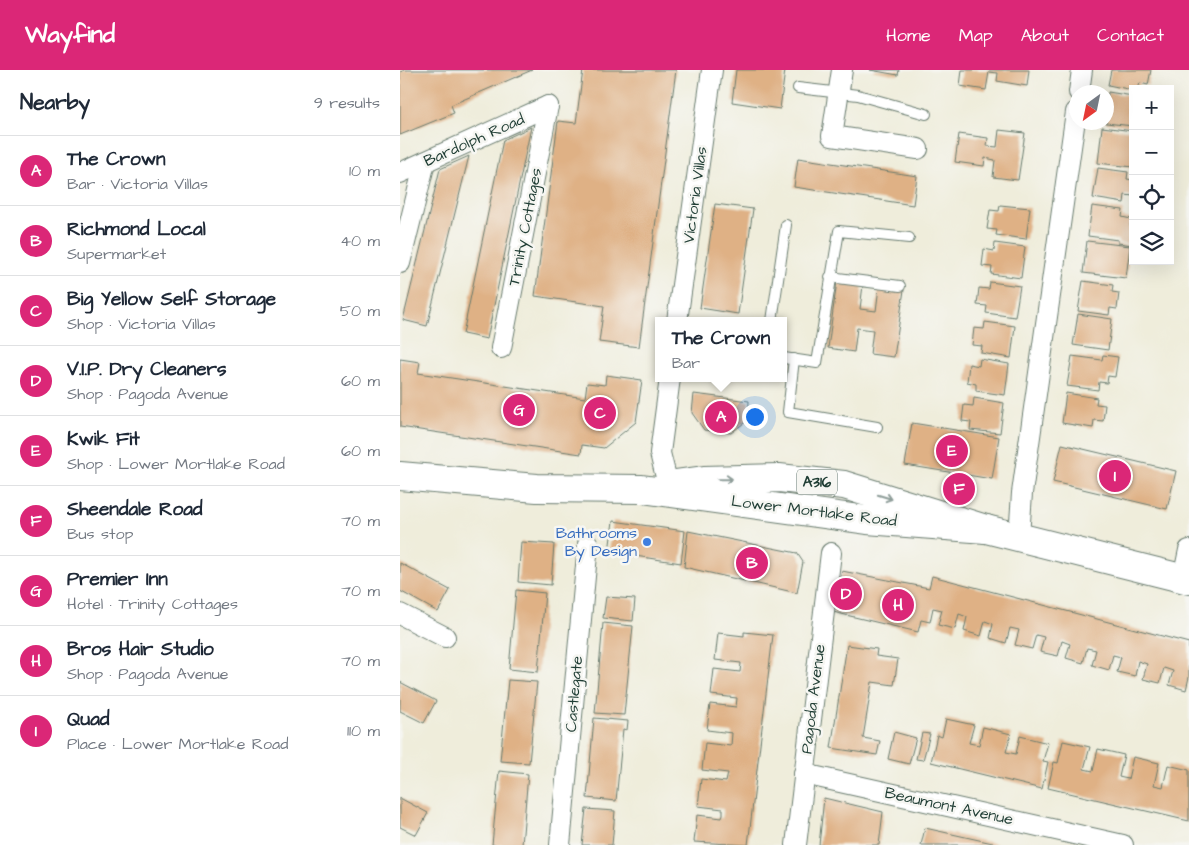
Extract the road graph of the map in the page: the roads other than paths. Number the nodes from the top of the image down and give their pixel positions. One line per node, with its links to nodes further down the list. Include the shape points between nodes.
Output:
1 (712, 70): 18 (street, Victoria Villas)
2 (842, 70): 6 (street)
3 (1082, 70): 4 (street)
4 (1080, 85)
5 (798, 88): 6 (lane)
6 (838, 94): 8 (lane, via 858,95); 10 (street, via 832,136)
7 (548, 106): 11 (street, Bardolph Road); 20 (street, Trinity Cottages)
8 (926, 114)
9 (1073, 130): 26 (street, via 1022,493)
10 (918, 149)
11 (425, 162): 12 (street, Bardolph Road); 15 (street)
12 (400, 173)
13 (786, 224): 19 (lane)
14 (909, 238): 16 (lane, via 839,231)
15 (400, 263)
16 (830, 278): 17 (lane); 21 (lane, via 817,363)
17 (900, 286)
18 (678, 317)
19 (773, 317)
20 (500, 348)
21 (789, 359): 23 (lane, via 788,412)
22 (669, 382): 25 (street)
23 (877, 427)
24 (400, 476): 25 (highway, Lower Mortlake Road / A316, via 537,488)
25 (655, 487): 26 (highway, Lower Mortlake Road / A316, via 857,519 986,529)
26 (1019, 536): 30 (highway, Lower Mortlake Road / A316)
27 (588, 544): 34 (street, Castlegate)
28 (1189, 550): 30 (street)
29 (831, 553): 33 (street, Pagoda Avenue)
30 (1186, 580)
31 (400, 614): 32 (street)
32 (445, 637)
33 (804, 774): 35 (street, Pagoda Avenue); 36 (street, Beaumont Avenue)
34 (560, 845)
35 (796, 845)
36 (1123, 845)

